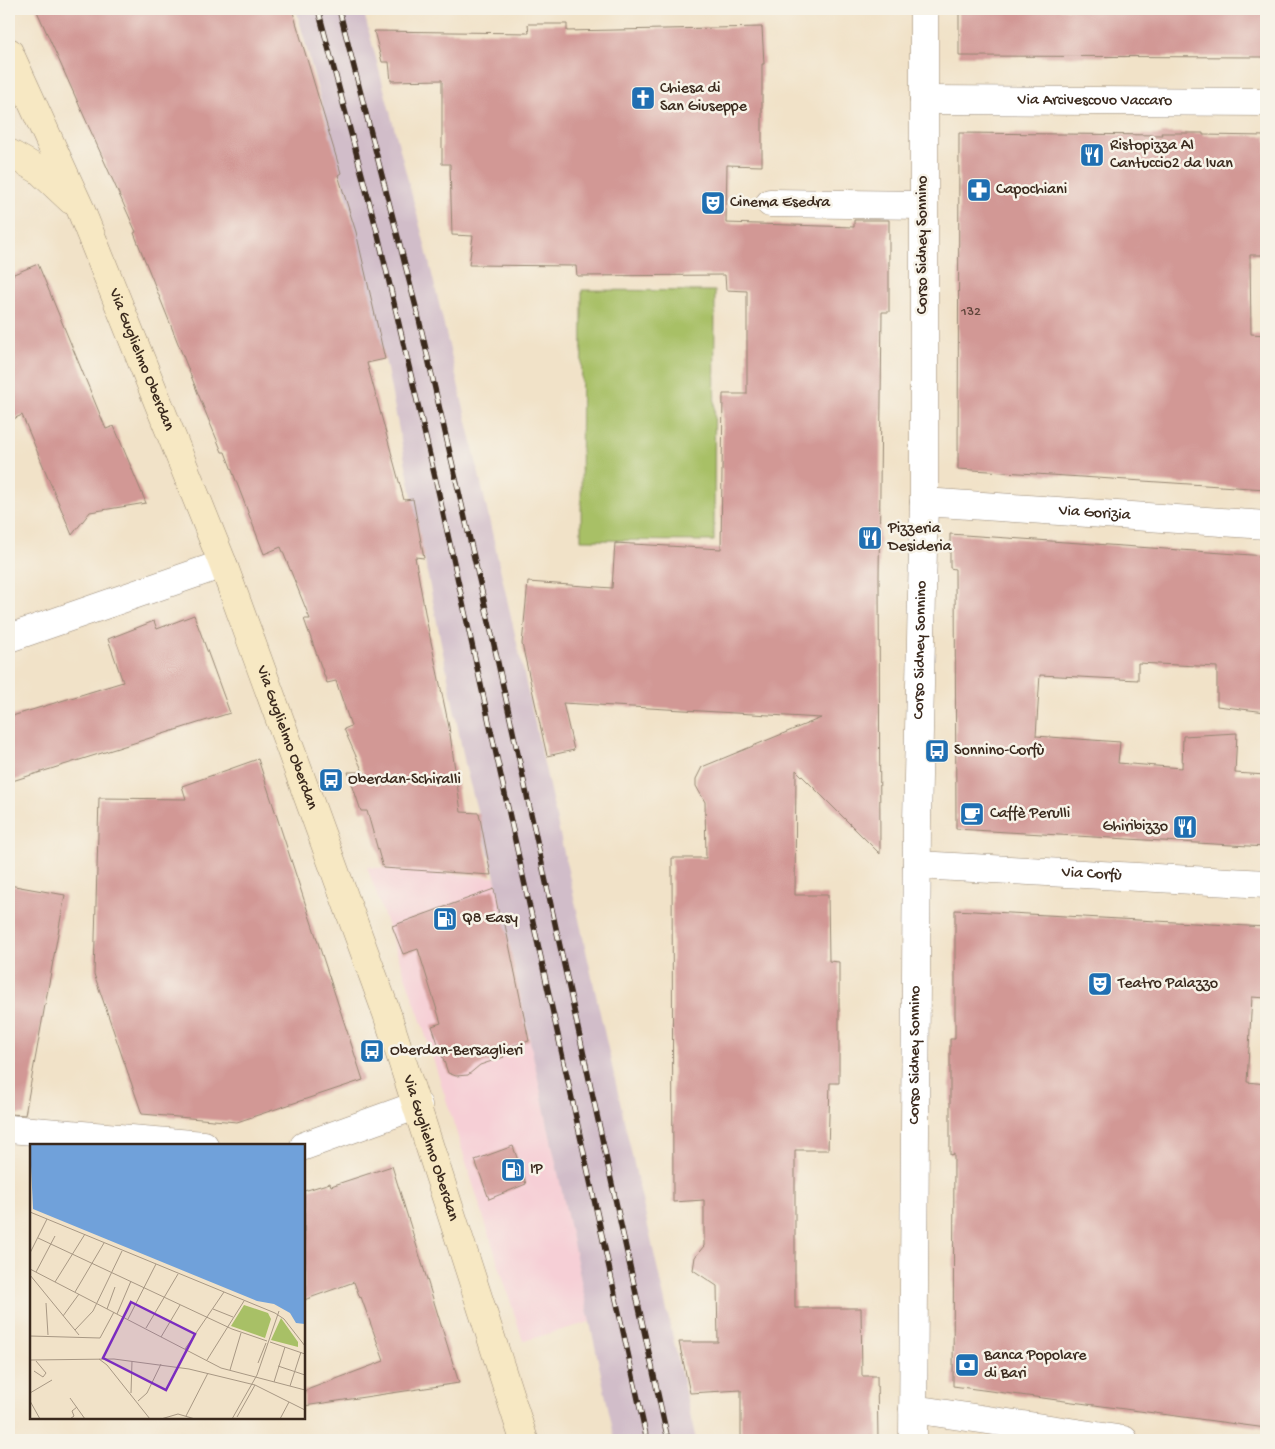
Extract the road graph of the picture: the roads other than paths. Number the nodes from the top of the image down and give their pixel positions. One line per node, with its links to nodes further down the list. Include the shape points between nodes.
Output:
1 (924, 9): 3 (street, Corso Sidney Sonnino)
2 (10, 64): 8 (main road, Via Guglielmo Oberdan)
3 (924, 100): 4 (street, Via Arcivescovo Vaccaro); 7 (street, Corso Sidney Sonnino)
4 (1266, 102)
5 (9, 152): 8 (main road, via 39,170)
6 (770, 203): 7 (street)
7 (923, 205): 9 (street, Corso Sidney Sonnino)
8 (80, 208): 11 (main road, Via Guglielmo Oberdan)
9 (924, 502): 10 (street, Via Gorizia); 13 (street, Corso Sidney Sonnino)
10 (1266, 525)
11 (223, 564): 12 (street); 15 (main road, Via Guglielmo Oberdan, via 346,897)
12 (9, 638)
13 (917, 865): 14 (street, Via Corfù); 19 (street, Corso Sidney Sonnino)
14 (1266, 884)
15 (418, 1105): 18 (street); 20 (main road, Via Guglielmo Oberdan)
16 (9, 1129): 17 (street)
17 (192, 1144)
18 (305, 1146)
19 (913, 1410): 21 (street, Corso Sidney Sonnino); 22 (street)
20 (524, 1440)
21 (913, 1440)
22 (1124, 1440)

